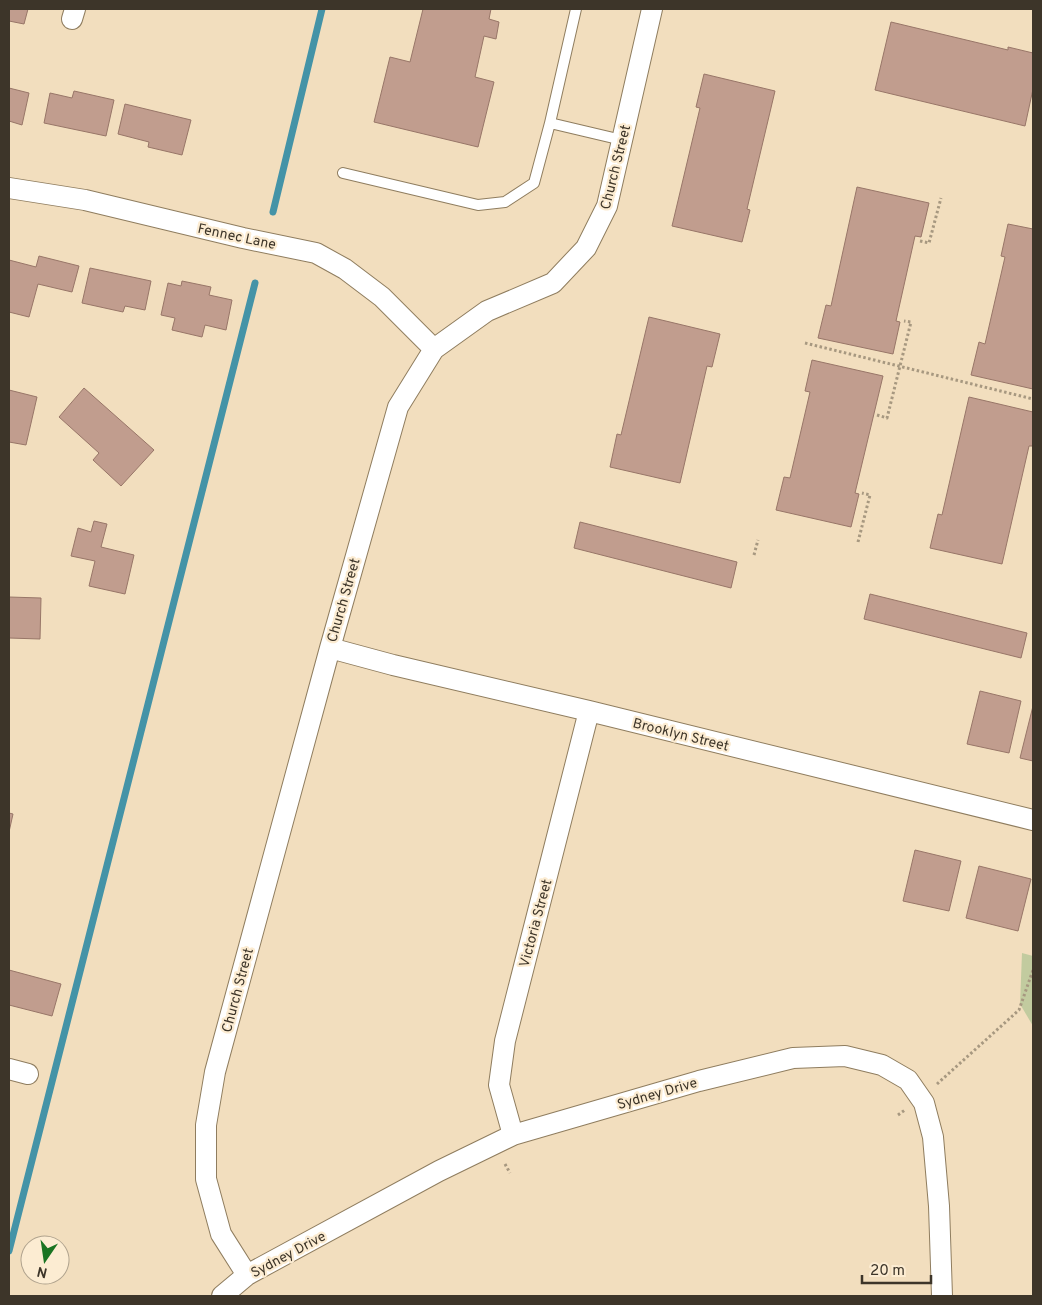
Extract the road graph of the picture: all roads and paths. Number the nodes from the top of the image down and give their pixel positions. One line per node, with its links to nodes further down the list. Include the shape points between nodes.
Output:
1 (576, 9): 3 (lane)
2 (652, 9): 4 (street, Church Street)
3 (550, 123): 4 (lane); 5 (lane, via 534,182 505,202 478,205)
4 (622, 140): 11 (street, Church Street, via 607,206 586,248 553,282 487,311)
5 (343, 173)
6 (9, 188): 11 (street, Fennec Lane, via 84,200 316,253 346,268 382,297)
7 (941, 198): 8 (path, via 929,244)
8 (920, 241)
9 (904, 321): 12 (path, via 911,322)
10 (805, 343): 12 (path)
11 (434, 349): 19 (street, Church Street, via 398,407)
12 (901, 366): 13 (path); 14 (path, via 887,418)
13 (1033, 399)
14 (877, 415)
15 (862, 493): 17 (path, via 870,494)
16 (758, 540): 18 (path)
17 (858, 542)
18 (754, 555)
19 (330, 648): 20 (street, Brooklyn Street); 29 (street, Church Street, via 215,1072 206,1125 206,1179 221,1234)
20 (590, 712): 21 (street, Brooklyn Street); 26 (street, Victoria Street, via 505,1041 499,1085)
21 (1033, 820)
22 (1033, 970): 25 (path, via 1019,1010)
23 (9, 1069): 24 (street)
24 (28, 1074)
25 (937, 1084)
26 (513, 1134): 29 (street, Sydney Drive); 31 (street, Sydney Drive, via 793,1058 845,1056 882,1065 908,1080 924,1103 934,1137)
27 (505, 1164): 28 (path)
28 (510, 1174)
29 (247, 1275): 30 (street, Sydney Drive)
30 (222, 1296)
31 (942, 1296)

